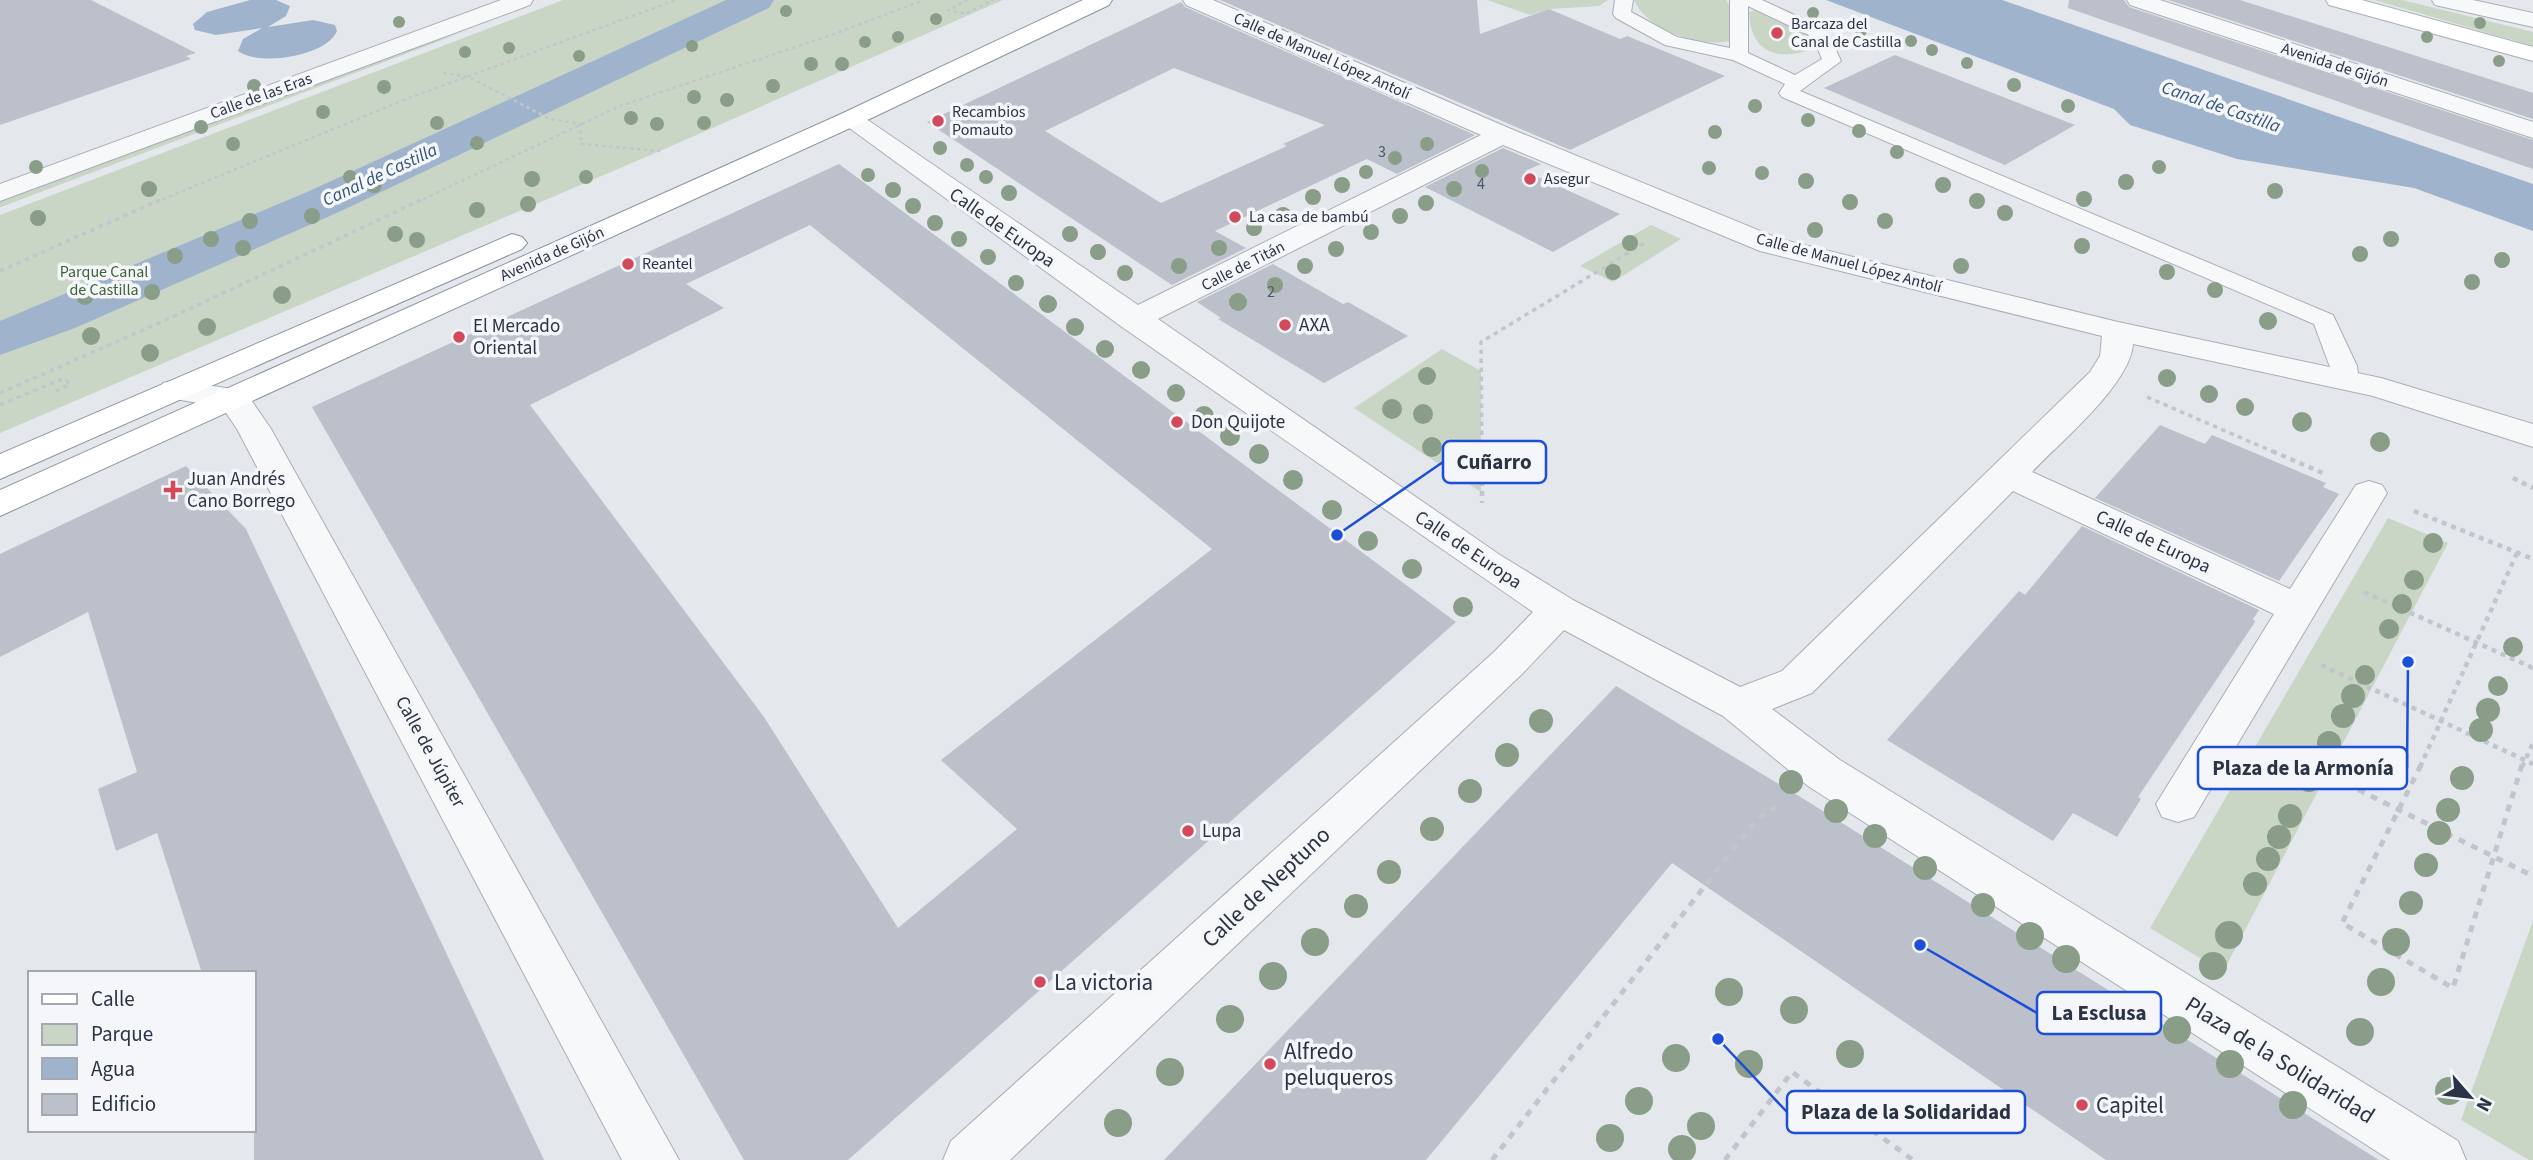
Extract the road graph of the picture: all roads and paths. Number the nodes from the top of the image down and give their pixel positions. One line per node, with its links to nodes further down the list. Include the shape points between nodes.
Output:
1 (522, 0): 26 (street, Calle de las Eras)
2 (676, 0): 19 (path)
3 (924, 0): 22 (path)
4 (968, 0): 5 (path, via 948,10 966,14)
5 (993, 0)
6 (1050, 0): 33 (main road, Avenida de Gijón, via 696,162)
7 (1101, 0): 21 (main road, Avenida de Gijón)
8 (1194, 0): 24 (street, Calle de Manuel López Antolí)
9 (1624, 0): 17 (lane, via 1622,14 1671,41)
10 (1739, 0): 17 (lane)
11 (1748, 0): 20 (lane, via 1821,34 1832,61)
12 (2138, 0): 23 (street, Avenida de Gijón)
13 (2337, 0): 16 (main road)
14 (2443, 0): 15 (street)
15 (2533, 20)
16 (2533, 54)
17 (1740, 56): 20 (lane)
18 (441, 73): 19 (path)
19 (470, 77): 22 (path, via 550,119); 28 (path, via 189,187)
20 (1796, 82): 32 (lane, via 1789,93 2323,320)
21 (850, 119): 29 (street, Calle de Europa); 36 (main road, Avenida de Gijón)
22 (580, 124): 25 (path, via 581,144); 34 (path)
23 (2533, 130)
24 (1502, 135): 27 (street, Calle de Manuel López Antolí); 29 (street, Calle de Titán)
25 (660, 151)
26 (0, 193)
27 (1690, 215): 30 (street, Calle de Manuel López Antolí, via 1770,245); 45 (path, via 1482,342 1481,492)
28 (0, 271)
29 (1133, 320): 45 (street, Calle de Europa)
30 (2118, 331): 31 (street, via 2116,356); 32 (street, Calle de Manuel López Antolí)
31 (2103, 378): 40 (street); 41 (path)
32 (2346, 381): 38 (street, Calle de Manuel López Antolí, via 2437,403)
33 (175, 390): 36 (street); 39 (main road, Avenida de Gijón)
34 (0, 394)
35 (47, 395): 37 (path, via 70,384 64,378)
36 (233, 398): 42 (main road, Avenida de Gijón); 63 (street, Calle de Júpiter, via 278,472)
37 (0, 405)
38 (2533, 436)
39 (0, 468)
40 (2008, 475): 47 (street, Calle de Europa); 52 (street, via 1797,682)
41 (2369, 493): 43 (path); 46 (street)
42 (0, 504)
43 (2517, 553): 44 (path); 49 (path)
44 (2533, 559)
45 (1487, 564): 48 (street, Calle de Europa)
46 (2319, 572): 47 (street); 49 (path)
47 (2298, 609): 50 (street)
48 (1559, 610): 52 (street, Calle de Europa); 64 (street, Calle de Neptuno, via 1508,663)
49 (2476, 643): 51 (path); 53 (path)
50 (2276, 644): 53 (path); 54 (street)
51 (2533, 668)
52 (1738, 705): 58 (street, Plaza de la Solidaridad)
53 (2441, 721): 56 (path); 60 (path)
54 (2226, 724): 59 (street); 60 (path)
55 (2533, 743): 56 (path)
56 (2524, 760): 57 (path); 61 (path)
57 (2533, 764)
58 (1824, 773): 65 (path, via 1756,820); 68 (street, Plaza de la Solidaridad)
59 (2178, 804)
60 (2401, 810): 61 (path); 61 (path, via 2342,923 2453,988)
61 (2494, 857): 62 (path)
62 (2533, 876)
63 (652, 1160)
64 (970, 1160)
65 (1492, 1160)
66 (1725, 1160): 67 (path, via 1792,1072)
67 (1913, 1160)
68 (2439, 1160)

